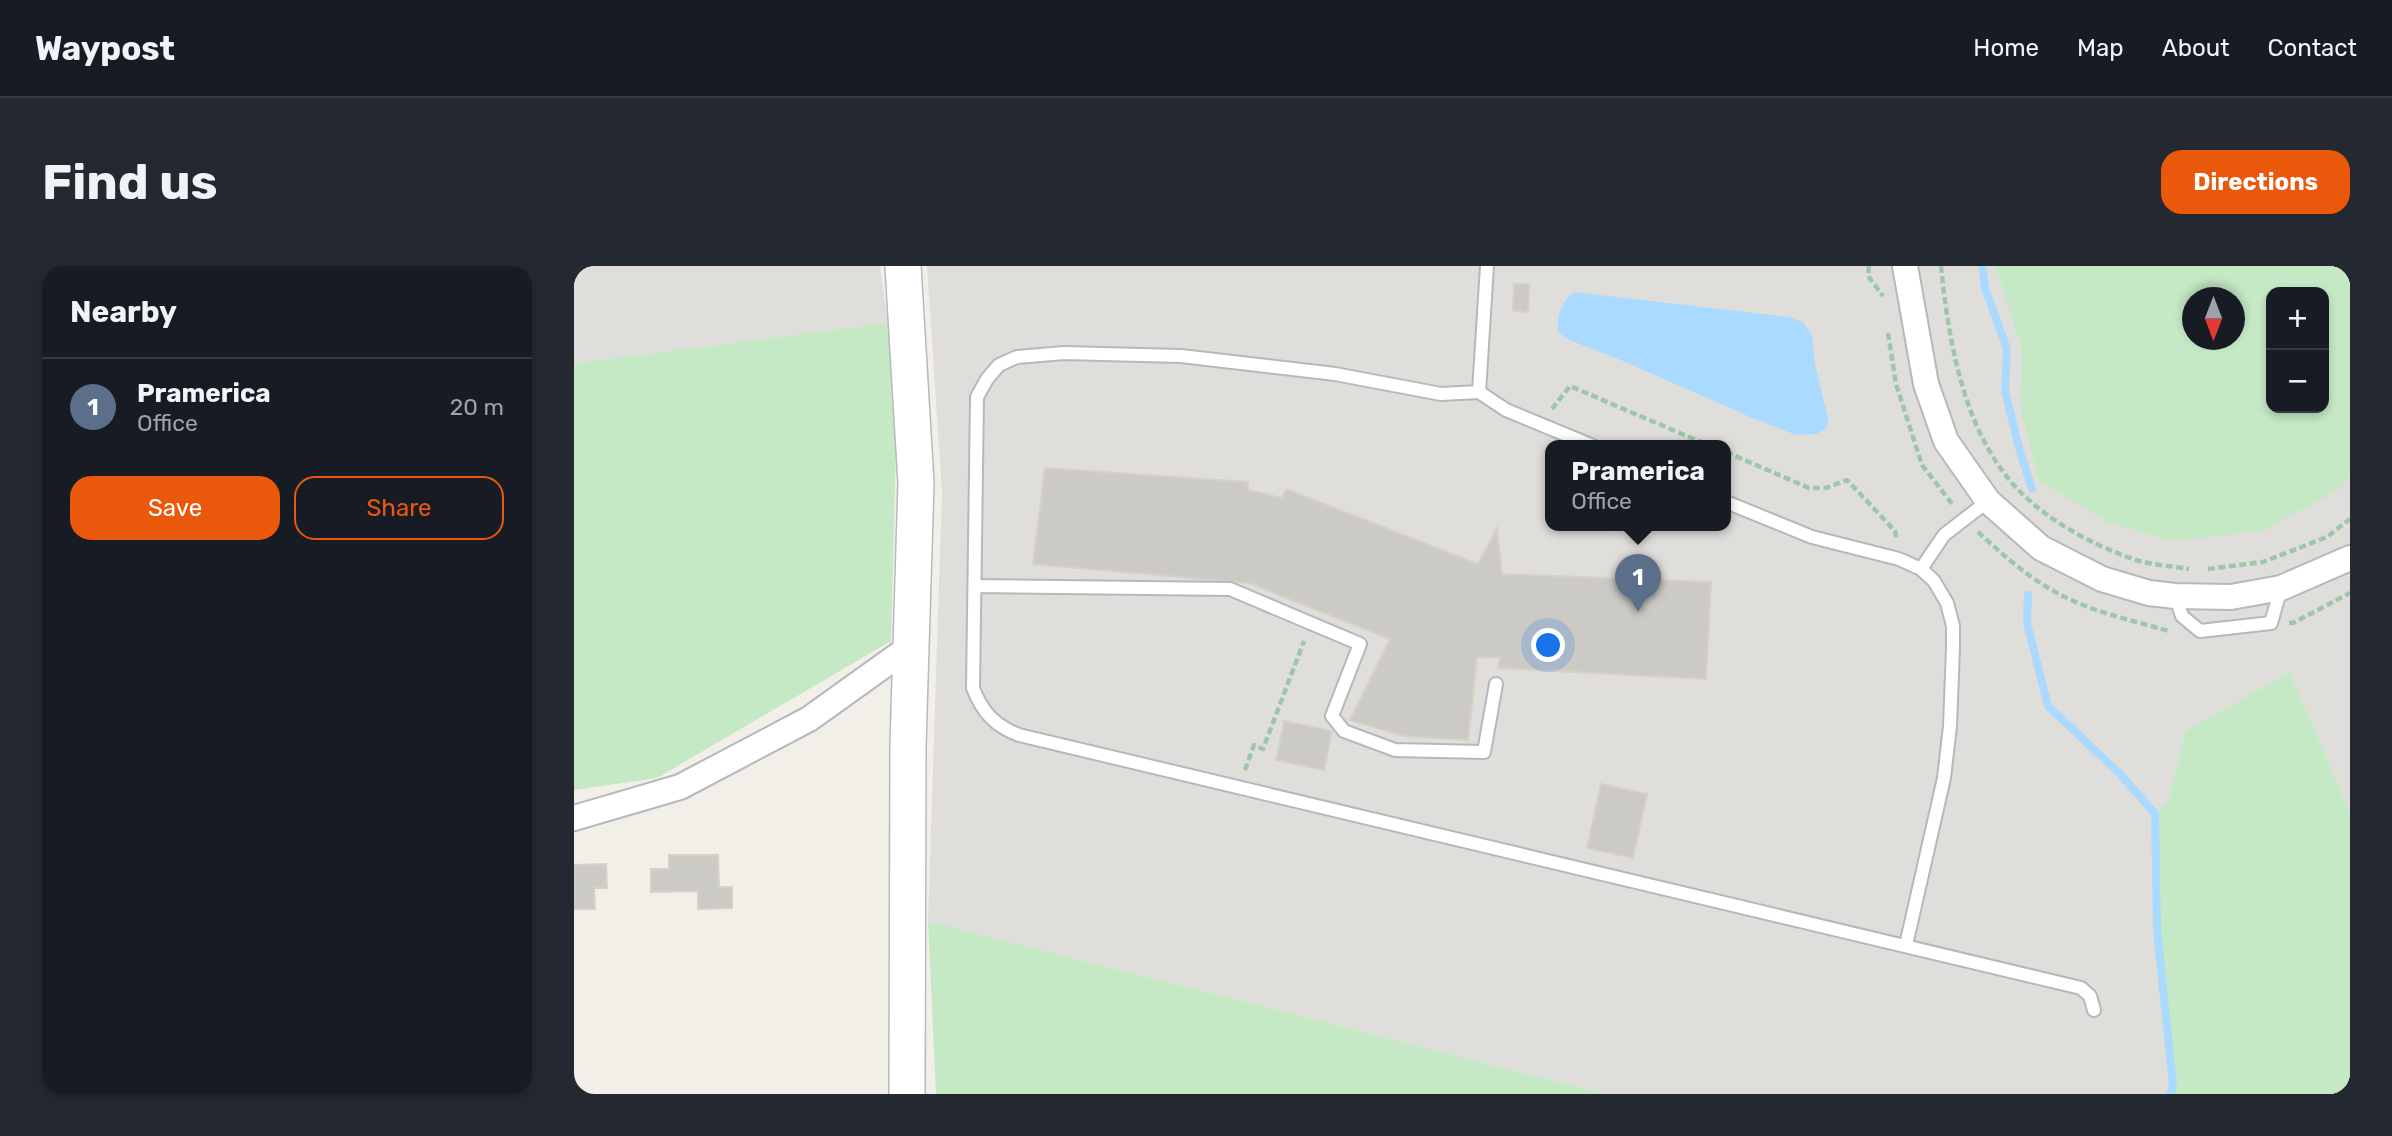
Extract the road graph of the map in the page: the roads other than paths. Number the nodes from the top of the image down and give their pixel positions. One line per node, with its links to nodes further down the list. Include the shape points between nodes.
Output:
1 (903, 266): 13 (street, via 916,483)
2 (1487, 266): 4 (lane)
3 (1905, 266): 6 (street, via 1926,384 1946,441)
4 (1479, 391): 5 (lane, via 1506,410); 10 (lane, via 1441,394 1335,374 1181,356 1063,353 1017,357 999,365 977,397)
5 (1579, 440)
6 (1988, 500): 9 (lane, via 1944,535); 12 (street, via 2041,548 2102,579)
7 (1731, 504): 9 (lane, via 1812,537)
8 (2350, 558): 11 (street)
9 (1921, 569): 16 (lane, via 1947,603 1953,626 1950,726 1944,778)
10 (976, 586): 14 (lane, via 1230,589 1360,644 1332,716 1344,731 1395,750 1484,752); 16 (lane, via 973,688 984,713 1019,735)
11 (2281, 588): 12 (street, via 2231,597); 12 (lane, via 2271,622 2200,631 2182,616)
12 (2175, 596)
13 (911, 646): 15 (street, via 809,719 680,787); 18 (street)
14 (1496, 684)
15 (574, 818)
16 (1906, 945): 17 (lane, via 2081,988 2090,996)
17 (2094, 1010)
18 (907, 1094)

